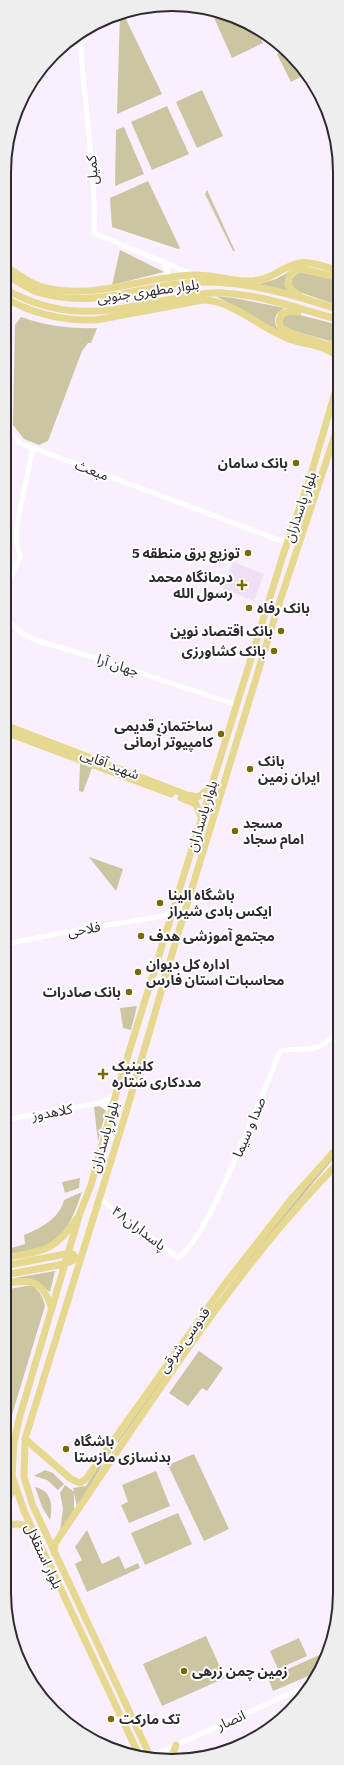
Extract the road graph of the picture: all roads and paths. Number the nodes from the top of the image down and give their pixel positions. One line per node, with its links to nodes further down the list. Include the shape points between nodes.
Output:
1 (80, 40): 2 (street, کمیل, via 94,233)
2 (161, 260): 5 (street); 8 (street, via 168,272)
3 (333, 269): 5 (main road, via 298,263 272,276 257,280)
4 (11, 270): 9 (main road)
5 (195, 275): 8 (main road)
6 (333, 276): 12 (main road, via 302,269 293,272 288,280 290,288)
7 (11, 277): 11 (main road, بلوار مطهری جنوبی)
8 (162, 279): 9 (main road, via 80,292 40,286)
9 (31, 282): 11 (main road)
10 (11, 292): 19 (main road, بلوار مطهری جنوبی, via 36,304 61,310)
11 (36, 292): 12 (main road, بلوار مطهری جنوبی, via 95,299 185,283 224,282)
12 (310, 300): 17 (main road, بلوار مطهری جنوبی)
13 (11, 301): 15 (main road)
14 (151, 303): 16 (main road); 19 (main road, بلوار مطهری جنوبی); 20 (main road, بلوار مطهری جنوبی, via 201,293 224,293 264,299)
15 (22, 306): 18 (street, via 15,306); 22 (main road, via 36,312)
16 (165, 307): 22 (main road); 24 (main road, via 203,300 217,301 282,336)
17 (333, 308)
18 (11, 310)
19 (96, 312): 22 (main road)
20 (318, 314): 21 (main road, بلوار مطهری جنوبی); 23 (main road, via 284,312 279,325 284,330 328,345)
21 (333, 318)
22 (79, 321)
23 (333, 344)
24 (333, 353)
25 (333, 402): 29 (main road, بلوار پاسداران)
26 (11, 432): 28 (street, مبعث, via 20,443)
27 (333, 441): 44 (main road, بلوار پاسداران, via 276,613)
28 (33, 448): 29 (street, مبعث); 30 (street, via 17,524 16,539 20,557)
29 (287, 543): 32 (main road, بلوار پاسداران)
30 (11, 577)
31 (11, 623): 32 (street, جهان آرا, via 21,633 35,640)
32 (236, 705): 35 (main road, بلوار پاسداران)
33 (11, 727): 36 (main road, شهید آقایی)
34 (11, 734): 36 (main road, شهید آقایی)
35 (211, 786): 37 (main road); 38 (main road, بلوار پاسداران)
36 (165, 789): 37 (main road, شهید آقایی)
37 (194, 800): 38 (main road)
38 (202, 817): 39 (main road, بلوار پاسداران)
39 (173, 912): 40 (street, فلاحی); 41 (main road, بلوار پاسداران)
40 (163, 916): 41 (street); 42 (street, فلاحی)
41 (168, 926): 43 (main road, بلوار پاسداران)
42 (11, 943)
43 (143, 1010): 44 (main road); 46 (main road, بلوار پاسداران)
44 (155, 1013): 52 (main road, بلوار پاسداران)
45 (333, 1035): 57 (street, صدا و سیما, via 325,1044 315,1049 280,1051 218,1198 193,1242)
46 (116, 1094): 47 (street, کلاهدوز); 48 (main road, بلوار پاسداران)
47 (99, 1103): 48 (street); 49 (street, کلاهدوز)
48 (112, 1110): 53 (main road, بلوار پاسداران)
49 (11, 1119)
50 (333, 1153): 66 (main road, قدوسی شرقی, via 293,1197 222,1288)
51 (333, 1169): 67 (main road, قدوسی شرقی, via 276,1233 231,1290)
52 (99, 1198): 56 (main road, بلوار پاسداران); 57 (street, پاسداران۴۸)
53 (80, 1213): 54 (main road, بلوار پاسداران); 55 (main road, via 65,1236 54,1245)
54 (70, 1253): 56 (main road); 59 (main road); 60 (main road, بلوار استقلال)
55 (11, 1257)
56 (80, 1257): 60 (main road); 65 (main road, بلوار استقلال)
57 (178, 1258)
58 (11, 1262): 59 (main road)
59 (15, 1264): 61 (main road)
60 (65, 1264): 62 (main road); 64 (main road, بلوار استقلال)
61 (11, 1265)
62 (11, 1274)
63 (11, 1282): 64 (main road, via 36,1283 48,1296)
64 (52, 1309): 68 (main road, بلوار استقلال, via 19,1419 12,1463)
65 (25, 1438): 66 (main road, قدوسی شرقی, via 71,1480 80,1483 86,1479); 72 (main road, بلوار استقلال, via 24,1477 33,1506)
66 (109, 1446): 67 (main road)
67 (117, 1452): 72 (main road, قدوسی شرقی, via 57,1540)
68 (15, 1487): 69 (main road); 71 (main road, بلوار استقلال)
69 (11, 1494)
70 (11, 1525): 71 (main road, via 23,1524)
71 (32, 1529): 74 (main road, بلوار استقلال)
72 (54, 1553): 73 (main road, بلوار استقلال)
73 (113, 1680): 74 (main road); 78 (main road, بلوار استقلال)
74 (105, 1684): 77 (main road, بلوار استقلال)
75 (302, 1689): 76 (street, انصار)
76 (176, 1745): 79 (street, انصار); 80 (main road)
77 (136, 1750)
78 (148, 1752)
79 (157, 1754)
80 (173, 1754)

